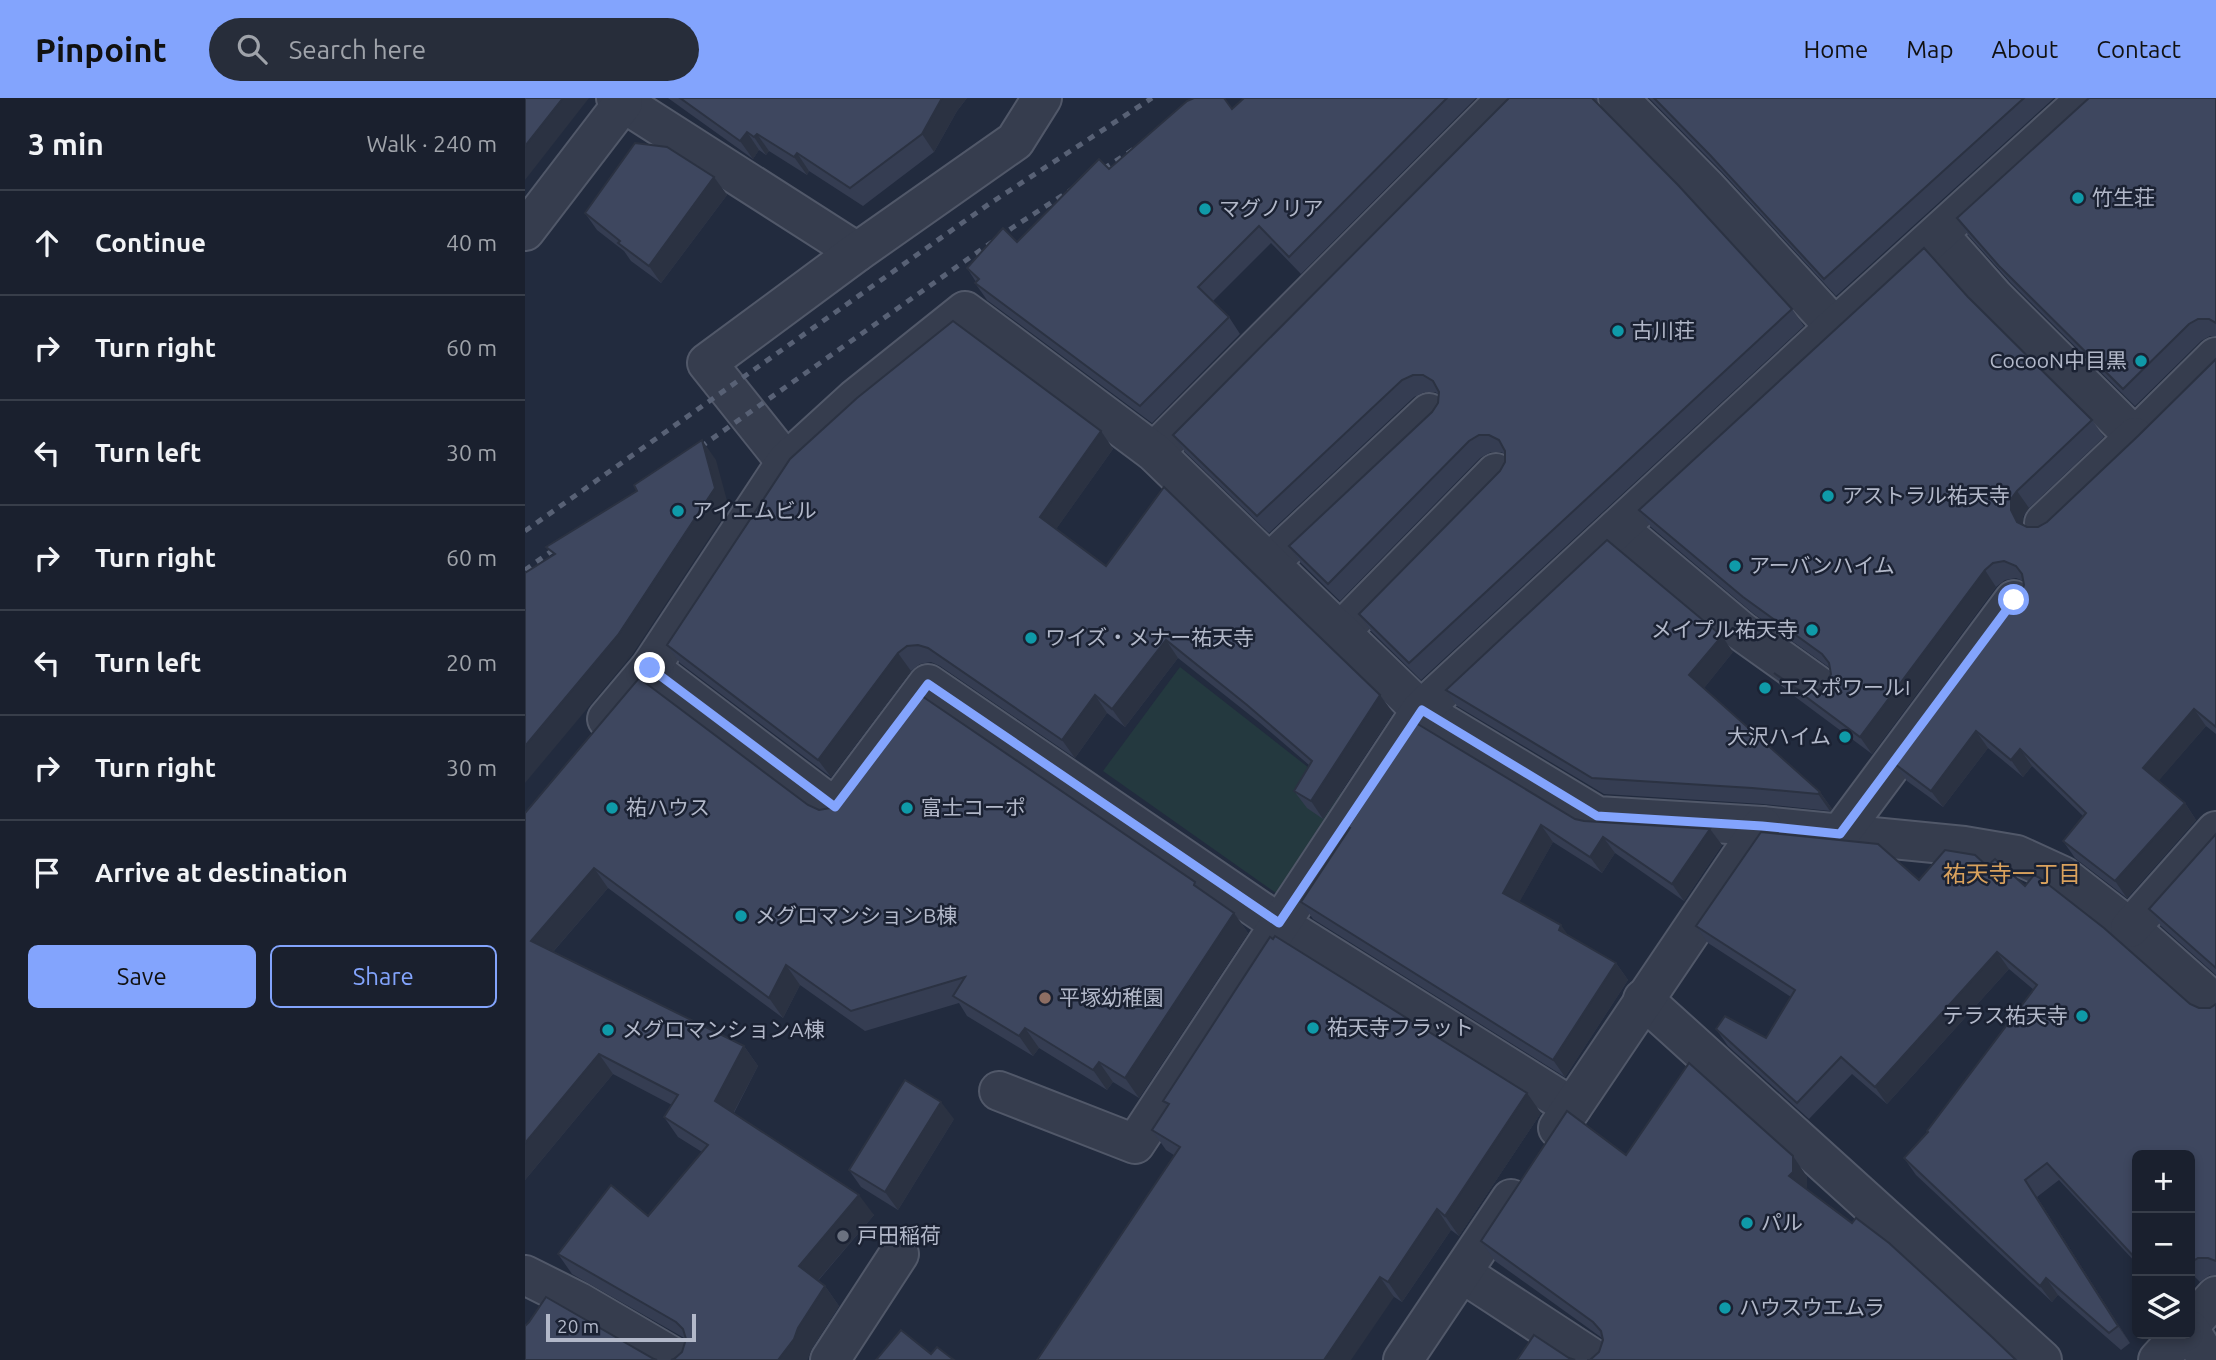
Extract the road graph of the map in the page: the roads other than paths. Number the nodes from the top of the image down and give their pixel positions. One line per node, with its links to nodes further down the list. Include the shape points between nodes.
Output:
1 (1042, 98): 8 (street, via 1015,141)
2 (1507, 98): 13 (street)
3 (1618, 98): 9 (street)
4 (619, 100): 6 (street); 8 (street)
5 (2079, 101): 7 (street)
6 (525, 232)
7 (1939, 234): 9 (street); 12 (street, via 1995,298)
8 (857, 251): 14 (street, via 707,363)
9 (1835, 327): 17 (street)
10 (2216, 357): 12 (street)
11 (1429, 412): 18 (street)
12 (2135, 437): 16 (street)
13 (1154, 452): 14 (street, via 965,311 855,399); 18 (street)
14 (786, 462): 21 (street)
15 (1496, 473): 20 (street)
16 (2044, 523)
17 (1618, 528): 22 (street, via 1741,631); 23 (street)
18 (1269, 563): 20 (street)
19 (2014, 600): 27 (street)
20 (1340, 632): 23 (street)
21 (650, 668): 24 (street); 28 (street, via 835,807 928,684)
22 (1821, 688)
23 (1422, 710): 25 (street, via 1597,816); 28 (street)
24 (588, 743)
25 (1762, 826): 27 (street); 30 (street)
26 (2216, 831): 29 (street)
27 (1840, 834): 29 (street, via 2017,855 2063,876)
28 (1279, 923): 32 (street, via 1135,1144); 33 (street)
29 (2130, 928): 31 (street)
30 (1643, 999): 33 (street); 45 (street)
31 (2216, 1004)
32 (999, 1091)
33 (1572, 1107): 35 (street)
34 (899, 1254): 42 (street)
35 (1462, 1272): 43 (street); 44 (street)
36 (537, 1295): 41 (street, via 579,1302)
37 (2216, 1296): 38 (street)
38 (2195, 1321)
39 (2195, 1336): 47 (street)
40 (2177, 1339): 46 (street)
41 (678, 1360)
42 (830, 1360)
43 (1403, 1360)
44 (1595, 1360)
45 (2042, 1360)
46 (2158, 1360)
47 (2208, 1360)

